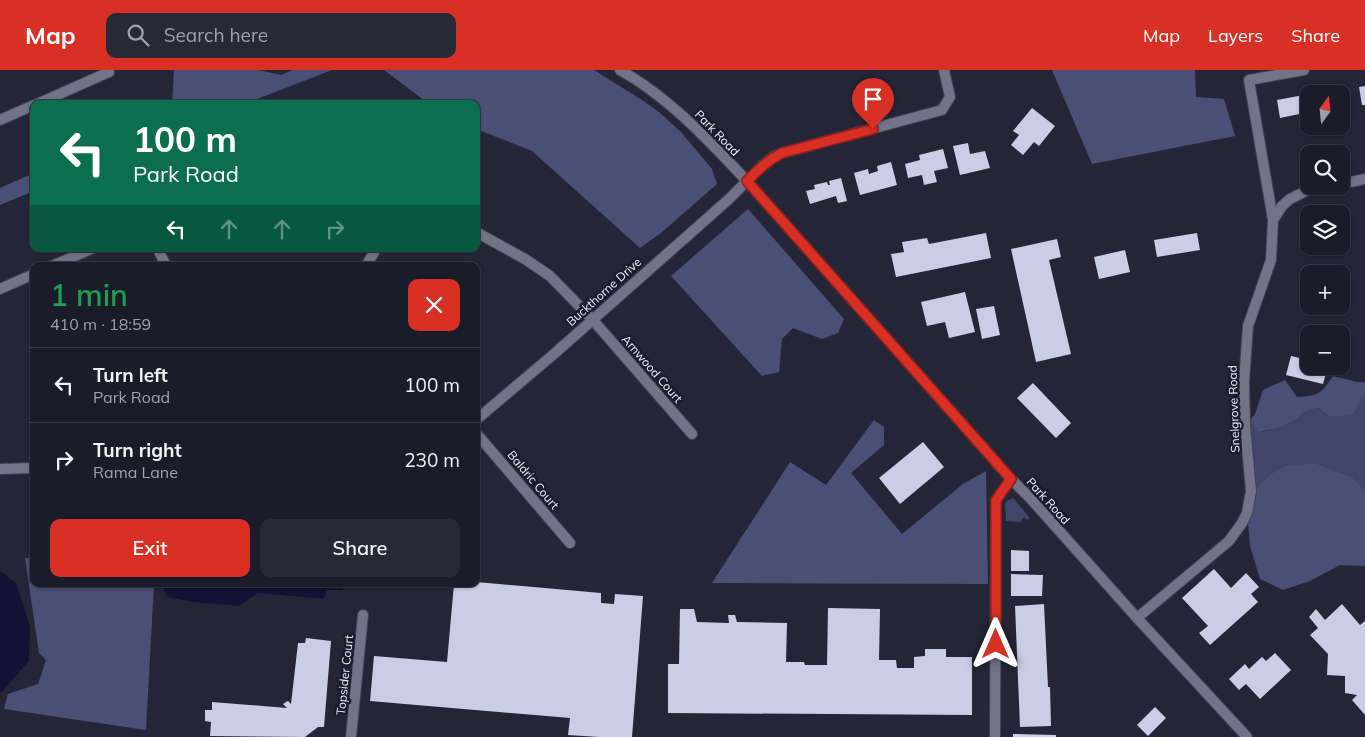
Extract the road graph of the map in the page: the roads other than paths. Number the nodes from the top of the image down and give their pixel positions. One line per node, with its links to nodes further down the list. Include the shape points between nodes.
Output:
1 (620, 70): 9 (street, Park Road, via 693,124)
2 (944, 70): 9 (street, Buckthorne Drive, via 950,97 942,110 782,153 764,164)
3 (1304, 70): 12 (street, Snelgrove Road, via 1249,80)
4 (109, 72): 5 (street)
5 (44, 100)
6 (30, 106): 7 (street)
7 (0, 120)
8 (1365, 179): 10 (street)
9 (747, 181): 18 (street, Buckthorne Drive); 24 (street, Park Road)
10 (1350, 182)
11 (1300, 194): 12 (street, via 1282,206)
12 (1273, 220): 27 (street, Snelgrove Road, via 1271,260 1246,337 1245,426 1250,491 1247,513 1229,541)
13 (480, 234): 18 (street, Arnwood Court, via 550,276)
14 (84, 252): 15 (street)
15 (61, 262)
16 (30, 276): 17 (street)
17 (0, 289)
18 (592, 320): 19 (street, Buckthorne Drive); 20 (street, Arnwood Court)
19 (480, 417)
20 (692, 434)
21 (480, 438): 25 (street, Baldric Court)
22 (30, 468): 23 (street)
23 (0, 469)
24 (1011, 479): 27 (street, Park Road); 29 (street, via 996,500)
25 (570, 543)
26 (363, 615): 28 (street, Topsider Court)
27 (1137, 618): 30 (street, Park Road)
28 (351, 737)
29 (995, 737)
30 (1247, 737)

